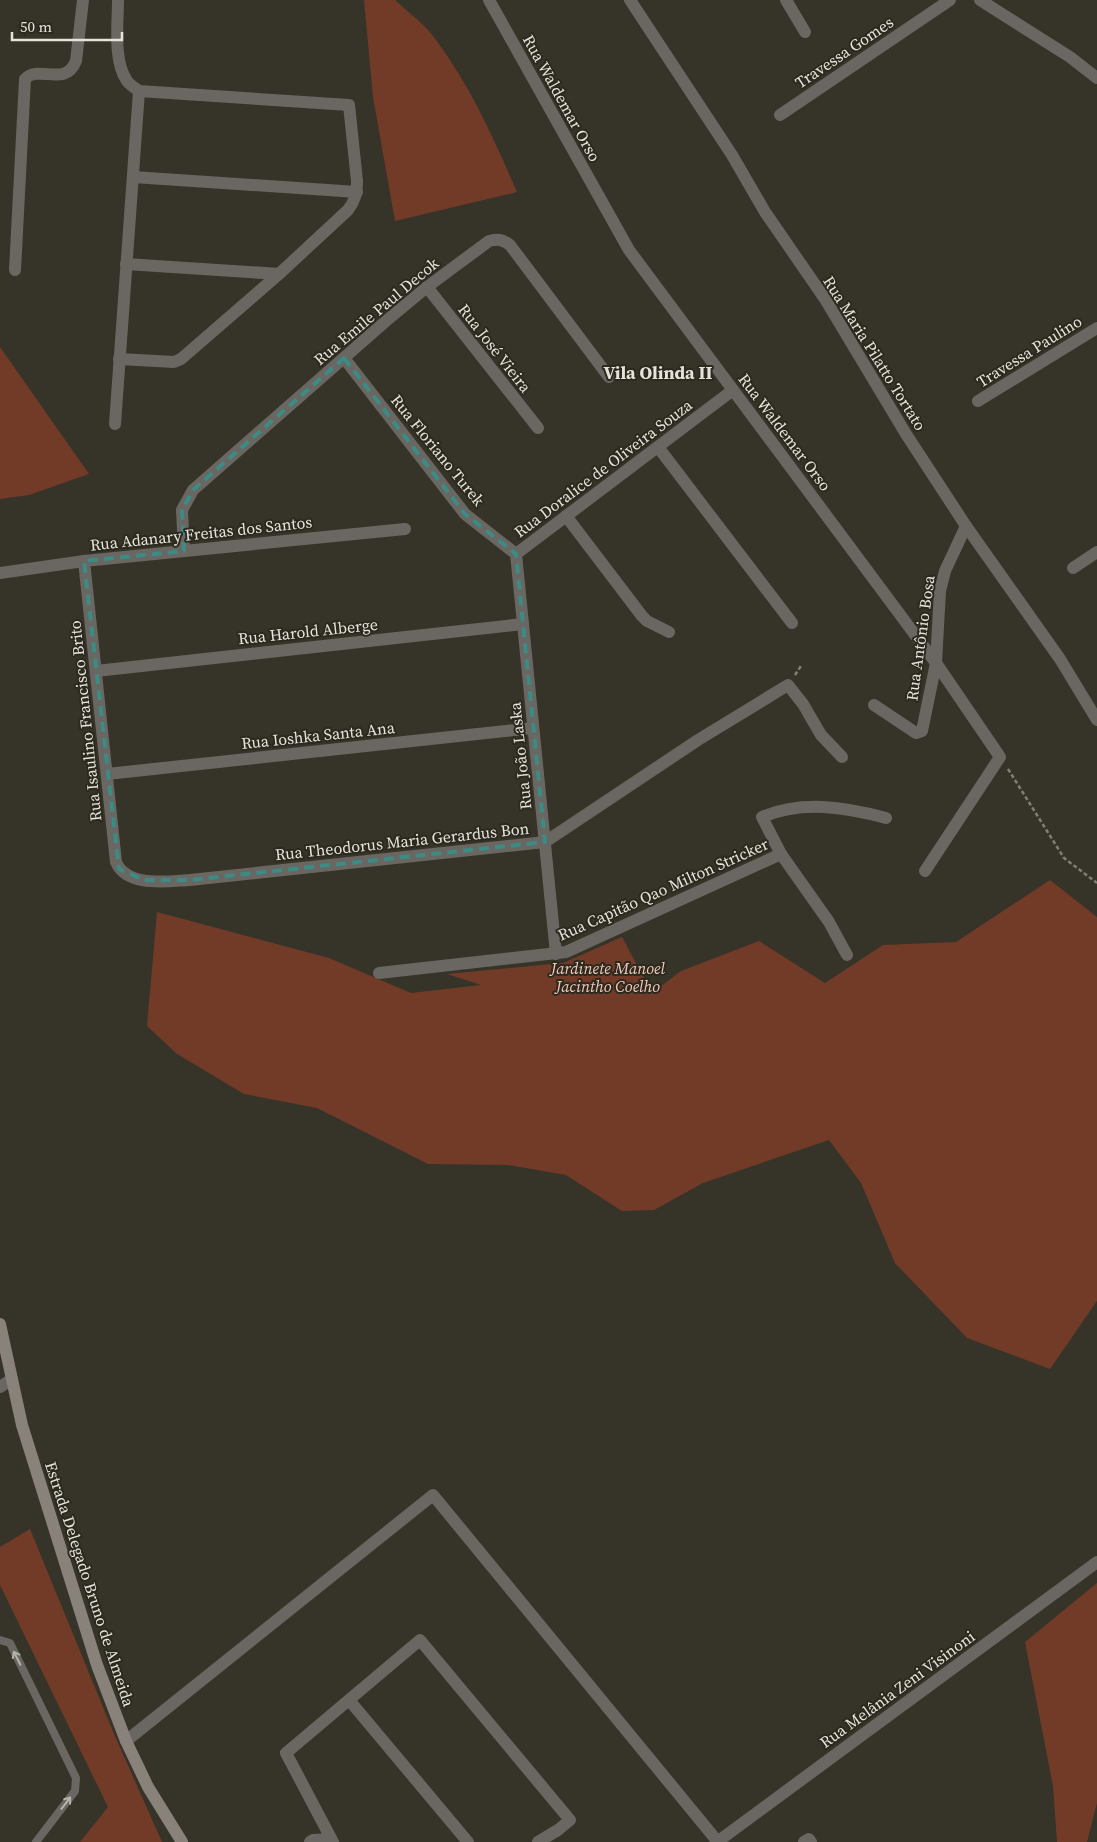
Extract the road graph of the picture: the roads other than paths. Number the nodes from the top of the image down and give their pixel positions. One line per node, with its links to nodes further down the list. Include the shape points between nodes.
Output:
1 (83, 0): 15 (street, via 73,68 66,73 34,74 25,79)
2 (118, 0): 10 (street, via 118,58 128,82)
3 (489, 0): 22 (street, Rua Waldemar Orso, via 629,250)
4 (630, 0): 28 (street, Rua Maria Pilatto Tortato, via 732,154 765,212 825,299 897,420)
5 (786, 0): 8 (street)
6 (950, 0): 11 (street, Travessa Gomes)
7 (980, 0): 9 (street)
8 (804, 32)
9 (1097, 78)
10 (139, 91): 12 (street); 13 (street, via 349,105)
11 (780, 115)
12 (133, 177): 13 (street); 14 (street)
13 (357, 192): 16 (street, via 348,210)
14 (126, 264): 16 (street); 20 (street)
15 (15, 270)
16 (279, 274): 20 (street, via 181,359 174,362)
17 (427, 287): 19 (street, Rua Emile Paul Decok); 21 (street, Rua Emile Paul Decok, via 489,242 504,240); 25 (street, Rua José Vieira)
18 (1097, 328): 23 (street, Travessa Paulino)
19 (344, 358): 30 (street, Rua Emile Paul Decok, via 193,490 182,510); 32 (street, Rua Floriano Turek, via 465,514)
20 (120, 360): 24 (street)
21 (609, 377)
22 (733, 390): 26 (street, Rua Doralice de Oliveira Souza); 39 (street, Rua Waldemar Orso)
23 (978, 402)
24 (115, 424)
25 (538, 428)
26 (658, 447): 27 (street, Rua Doralice de Oliveira Souza); 36 (street)
27 (566, 516): 32 (street, Rua Doralice de Oliveira Souza); 38 (street, via 642,616)
28 (966, 526): 39 (street, Rua Antônio Bosa, via 945,571 940,591); 42 (street, Rua Maria Pilatto Tortato, via 1060,659)
29 (405, 529): 30 (street, Rua Adanary Freitas dos Santos)
30 (184, 551): 33 (street, Rua Adanary Freitas dos Santos)
31 (1097, 552): 34 (street)
32 (516, 554): 37 (street, Rua João Laska)
33 (84, 561): 35 (street, Rua Adanary Freitas dos Santos); 40 (street, Rua Isaulino Francisco Brito)
34 (1073, 568)
35 (0, 573)
36 (792, 623)
37 (523, 624): 40 (street, Rua Harold Alberge); 43 (street, Rua João Laska)
38 (669, 632)
39 (936, 663): 41 (street, Rua Antônio Bosa, via 920,733); 49 (street, Rua Waldemar Orso, via 1000,757)
40 (96, 671): 45 (street, Rua Isaulino Francisco Brito)
41 (874, 705)
42 (1097, 720)
43 (533, 728): 45 (street, Rua Ioshka Santa Ana); 47 (street, Rua João Laska)
44 (842, 757): 47 (street, Rua Theodorus Maria Gerardus Bon, via 820,735 788,685 698,740)
45 (106, 774): 50 (street, Rua Isaulino Francisco Brito, via 116,862)
46 (886, 818): 48 (street, via 820,807 773,812 762,817)
47 (545, 842): 50 (street, Rua Theodorus Maria Gerardus Bon, via 190,880 144,880); 51 (street, Rua João Laska)
48 (781, 854): 51 (street, Rua Capitão Qao Milton Stricker, via 574,949); 52 (street, via 829,922)
49 (925, 872)
50 (124, 874)
51 (556, 954): 53 (street, Rua Capitão Qao Milton Stricker)
52 (847, 955)
53 (379, 973)
54 (0, 1324): 55 (main road, Estrada Delegado Bruno de Almeida)
55 (12, 1380): 56 (street); 60 (main road, Estrada Delegado Bruno de Almeida, via 51,1520 97,1665)
56 (0, 1387)
57 (1097, 1562): 67 (street, Rua Melânia Zeni Visinoni)
58 (0, 1640): 62 (lane, one-way to 58, via 75,1791 76,1778 10,1643)
59 (350, 1700): 61 (street, via 286,1753); 65 (street); 66 (street, via 420,1640 570,1820)
60 (126, 1741): 63 (main road, Estrada Delegado Bruno de Almeida, via 148,1786); 67 (street, via 433,1495)
61 (332, 1841): 64 (street)
62 (36, 1842)
63 (182, 1842)
64 (310, 1842)
65 (468, 1842)
66 (538, 1842)
67 (717, 1842)
68 (804, 1842): 69 (street, via 809,1838)
69 (811, 1842)

